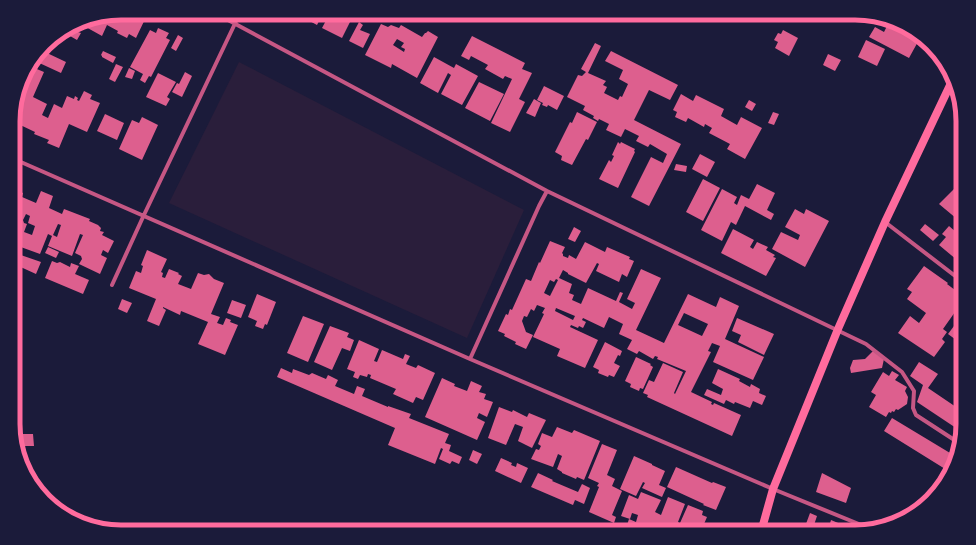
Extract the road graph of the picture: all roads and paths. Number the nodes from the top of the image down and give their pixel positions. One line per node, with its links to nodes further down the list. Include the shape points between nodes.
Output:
1 (228, 20): 3 (street)
2 (237, 20): 3 (street)
3 (235, 24): 6 (street); 7 (street)
4 (950, 86): 8 (main road)
5 (20, 162): 7 (street)
6 (547, 191): 11 (street); 12 (street)
7 (143, 216): 10 (street); 12 (street)
8 (885, 222): 9 (street); 11 (main road)
9 (956, 277)
10 (112, 285)
11 (838, 329): 13 (street, via 866,344 902,372 914,391 913,408 916,415); 14 (main road)
12 (470, 359): 14 (street)
13 (955, 440)
14 (772, 489): 15 (main road); 16 (street)
15 (763, 525)
16 (861, 525)

